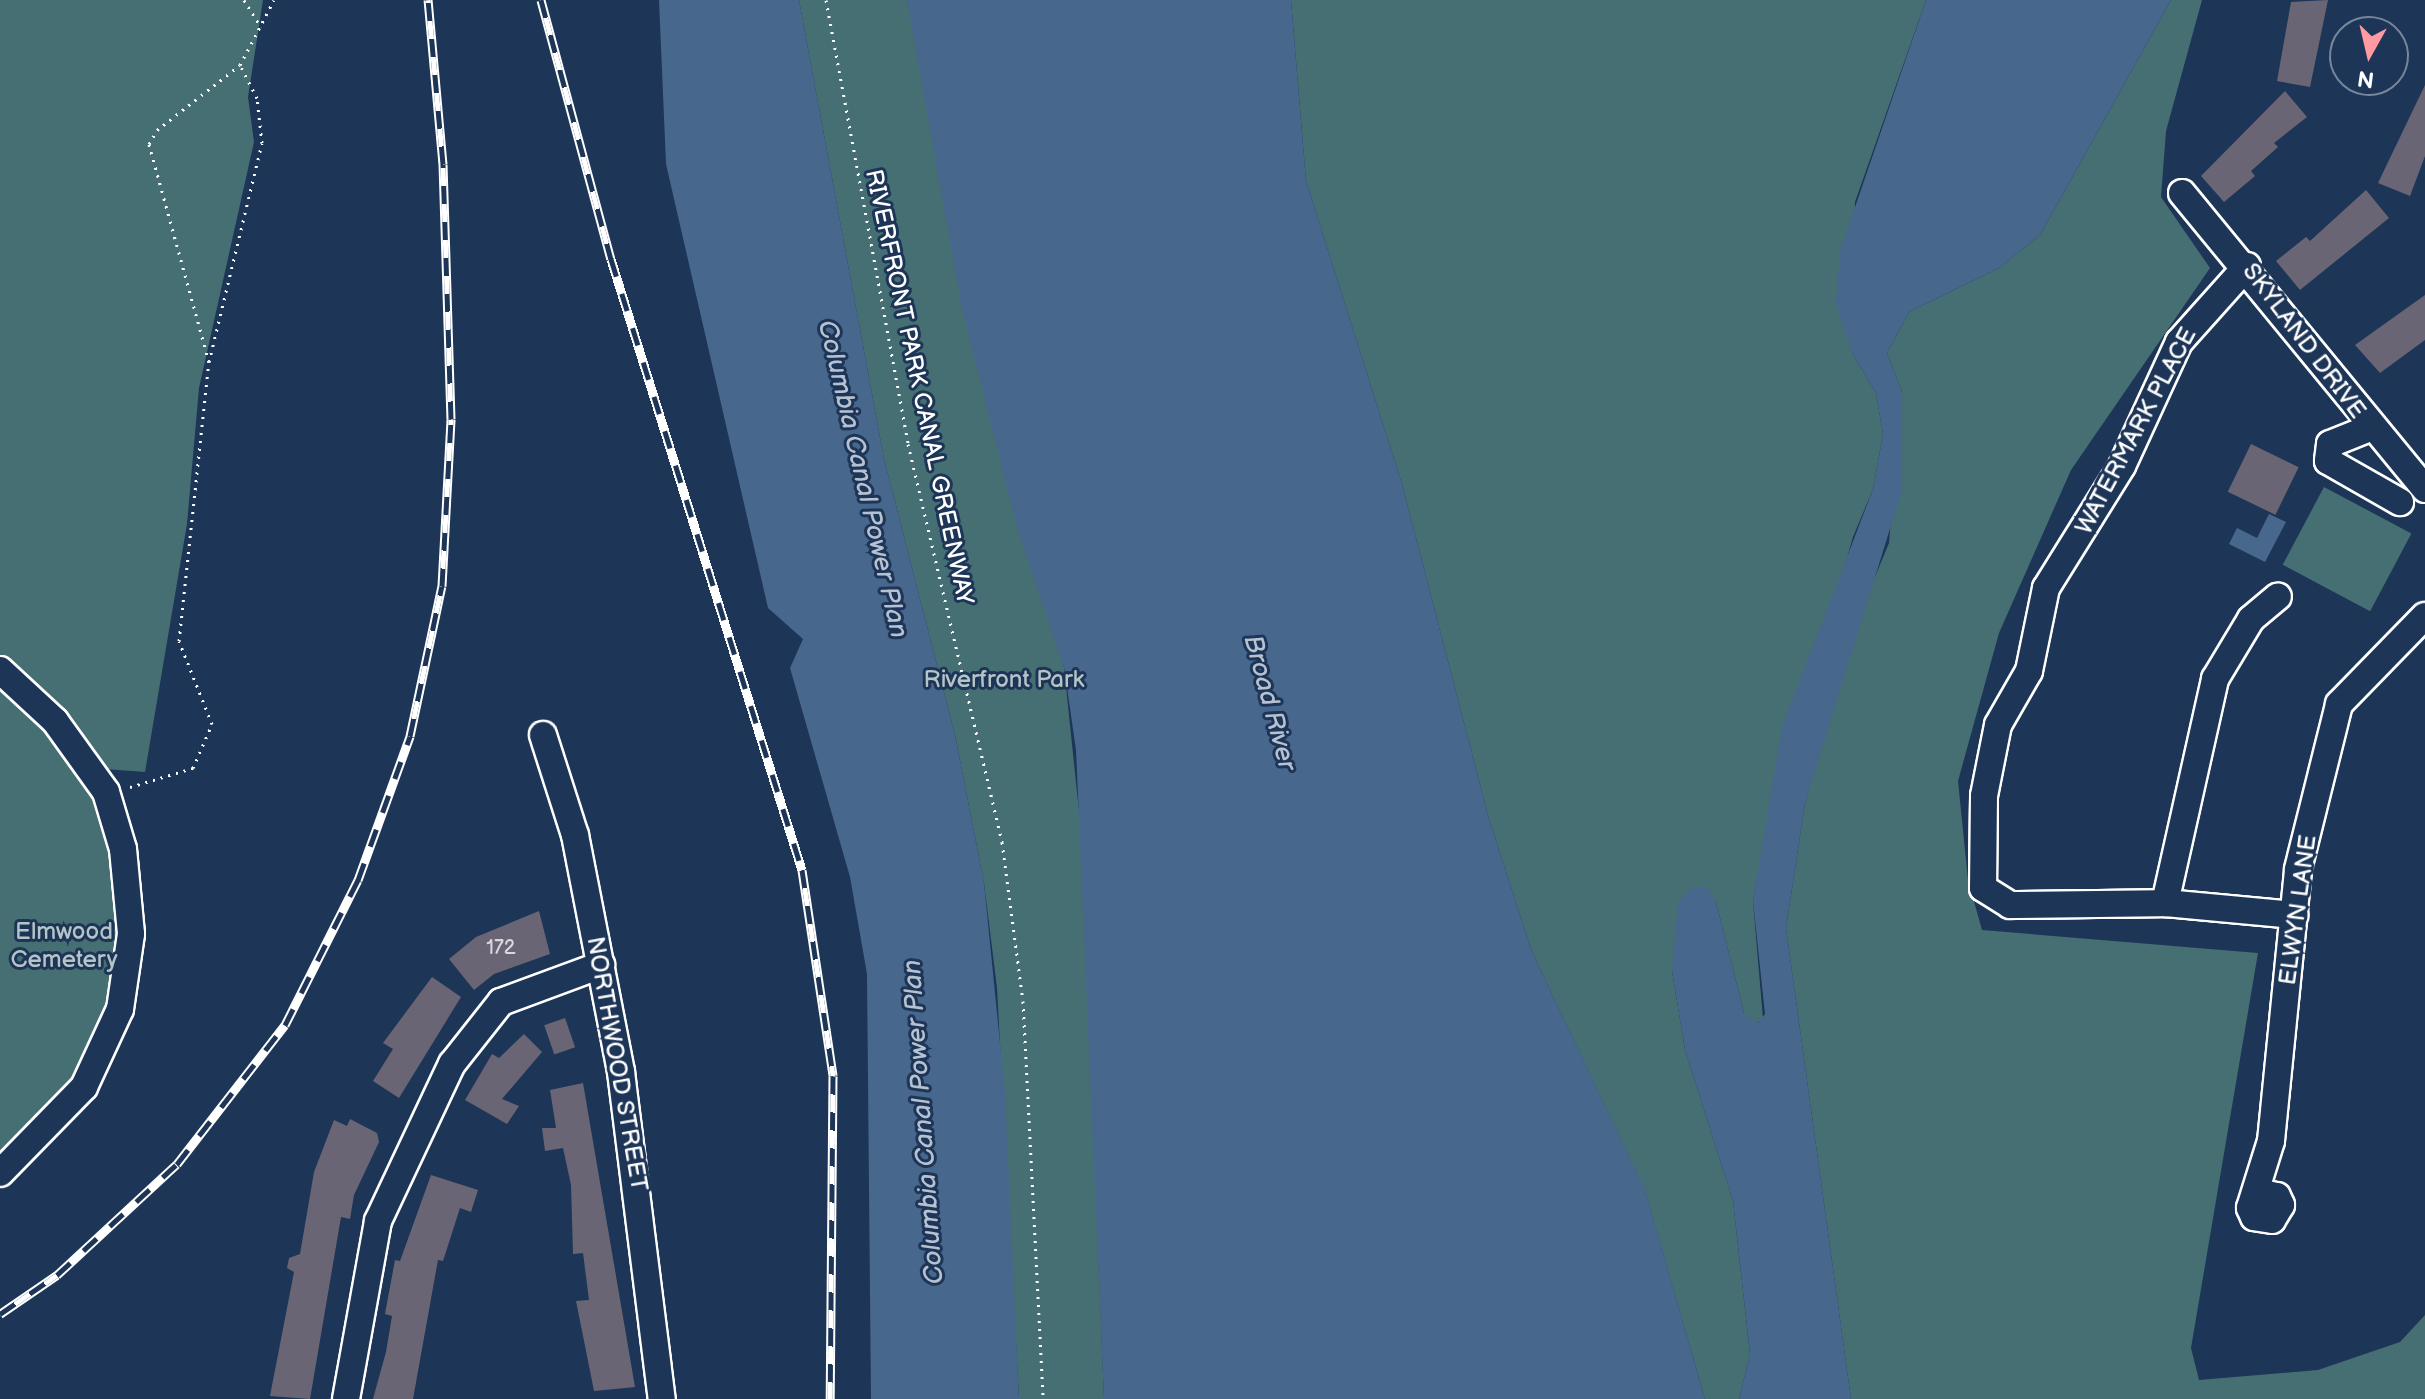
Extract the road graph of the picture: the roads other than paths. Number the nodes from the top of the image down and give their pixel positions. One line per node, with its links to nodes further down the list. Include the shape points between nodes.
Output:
1 (2182, 193): 2 (street, SKYLAND DRIVE)
2 (2247, 266): 3 (street, SKYLAND DRIVE); 10 (street, WATERMARK PLACE, via 2206,305 2179,342 2122,466 2046,588 2029,671 1998,725 1984,796 1983,888 2010,905)
3 (2370, 428): 4 (street, SKYLAND DRIVE); 5 (street, via 2330,444 2328,461)
4 (2425, 489)
5 (2400, 502)
6 (2278, 596): 10 (street, via 2251,619 2215,679)
7 (2425, 616): 11 (street, ELWYN LANE, via 2339,704 2298,869)
8 (0, 670): 13 (street, via 55,721 106,792 123,849 129,906 120,1009 84,1087)
9 (543, 735): 12 (street, NORTHWOOD STREET, via 575,835)
10 (2165, 903): 11 (street, WATERMARK PLACE)
11 (2294, 915): 14 (street, ELWYN LANE, via 2271,1141)
12 (601, 965): 15 (street, via 501,1002 452,1064 378,1221); 16 (street, NORTHWOOD STREET, via 643,1219)
13 (0, 1173)
14 (2259, 1192)
15 (346, 1399)
16 (662, 1399)

